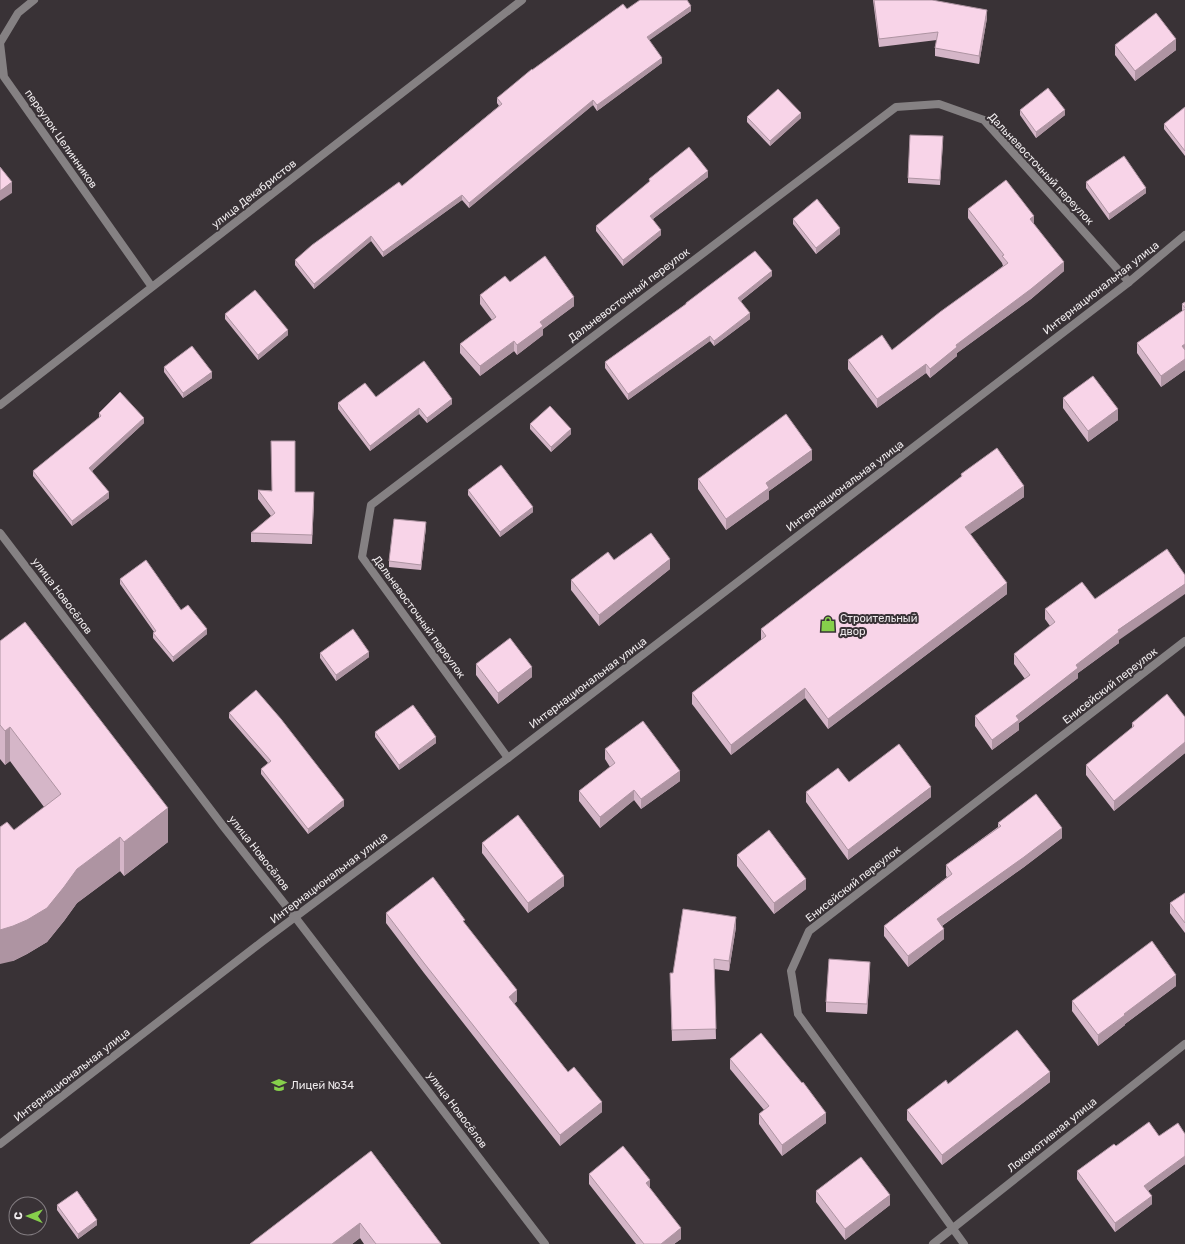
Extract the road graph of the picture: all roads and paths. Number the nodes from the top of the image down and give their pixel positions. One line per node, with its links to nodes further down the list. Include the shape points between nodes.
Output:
1 (34, 0): 5 (street, переулок Целинников, via 18,13 0,42 4,77)
2 (522, 0): 5 (street, улица Декабристов)
3 (1185, 235): 4 (street, Интернациональная улица)
4 (1129, 282): 9 (street, Интернациональная улица); 9 (street, Дальневосточный переулок, via 984,120 939,104 896,107 371,505 362,557)
5 (152, 287): 6 (street, улица Декабристов)
6 (0, 405)
7 (0, 533): 10 (street, улица Новосёлов)
8 (1185, 641): 13 (street, Енисейский переулок, via 809,932 791,970 798,1014)
9 (508, 758): 10 (street, Интернациональная улица)
10 (295, 917): 12 (street, Интернациональная улица); 14 (street, улица Новосёлов)
11 (1185, 1044): 13 (street, Локомотивная улица)
12 (0, 1144)
13 (952, 1229): 15 (street, Локомотивная улица); 16 (street, Енисейский переулок)
14 (545, 1244)
15 (934, 1244)
16 (964, 1244)

